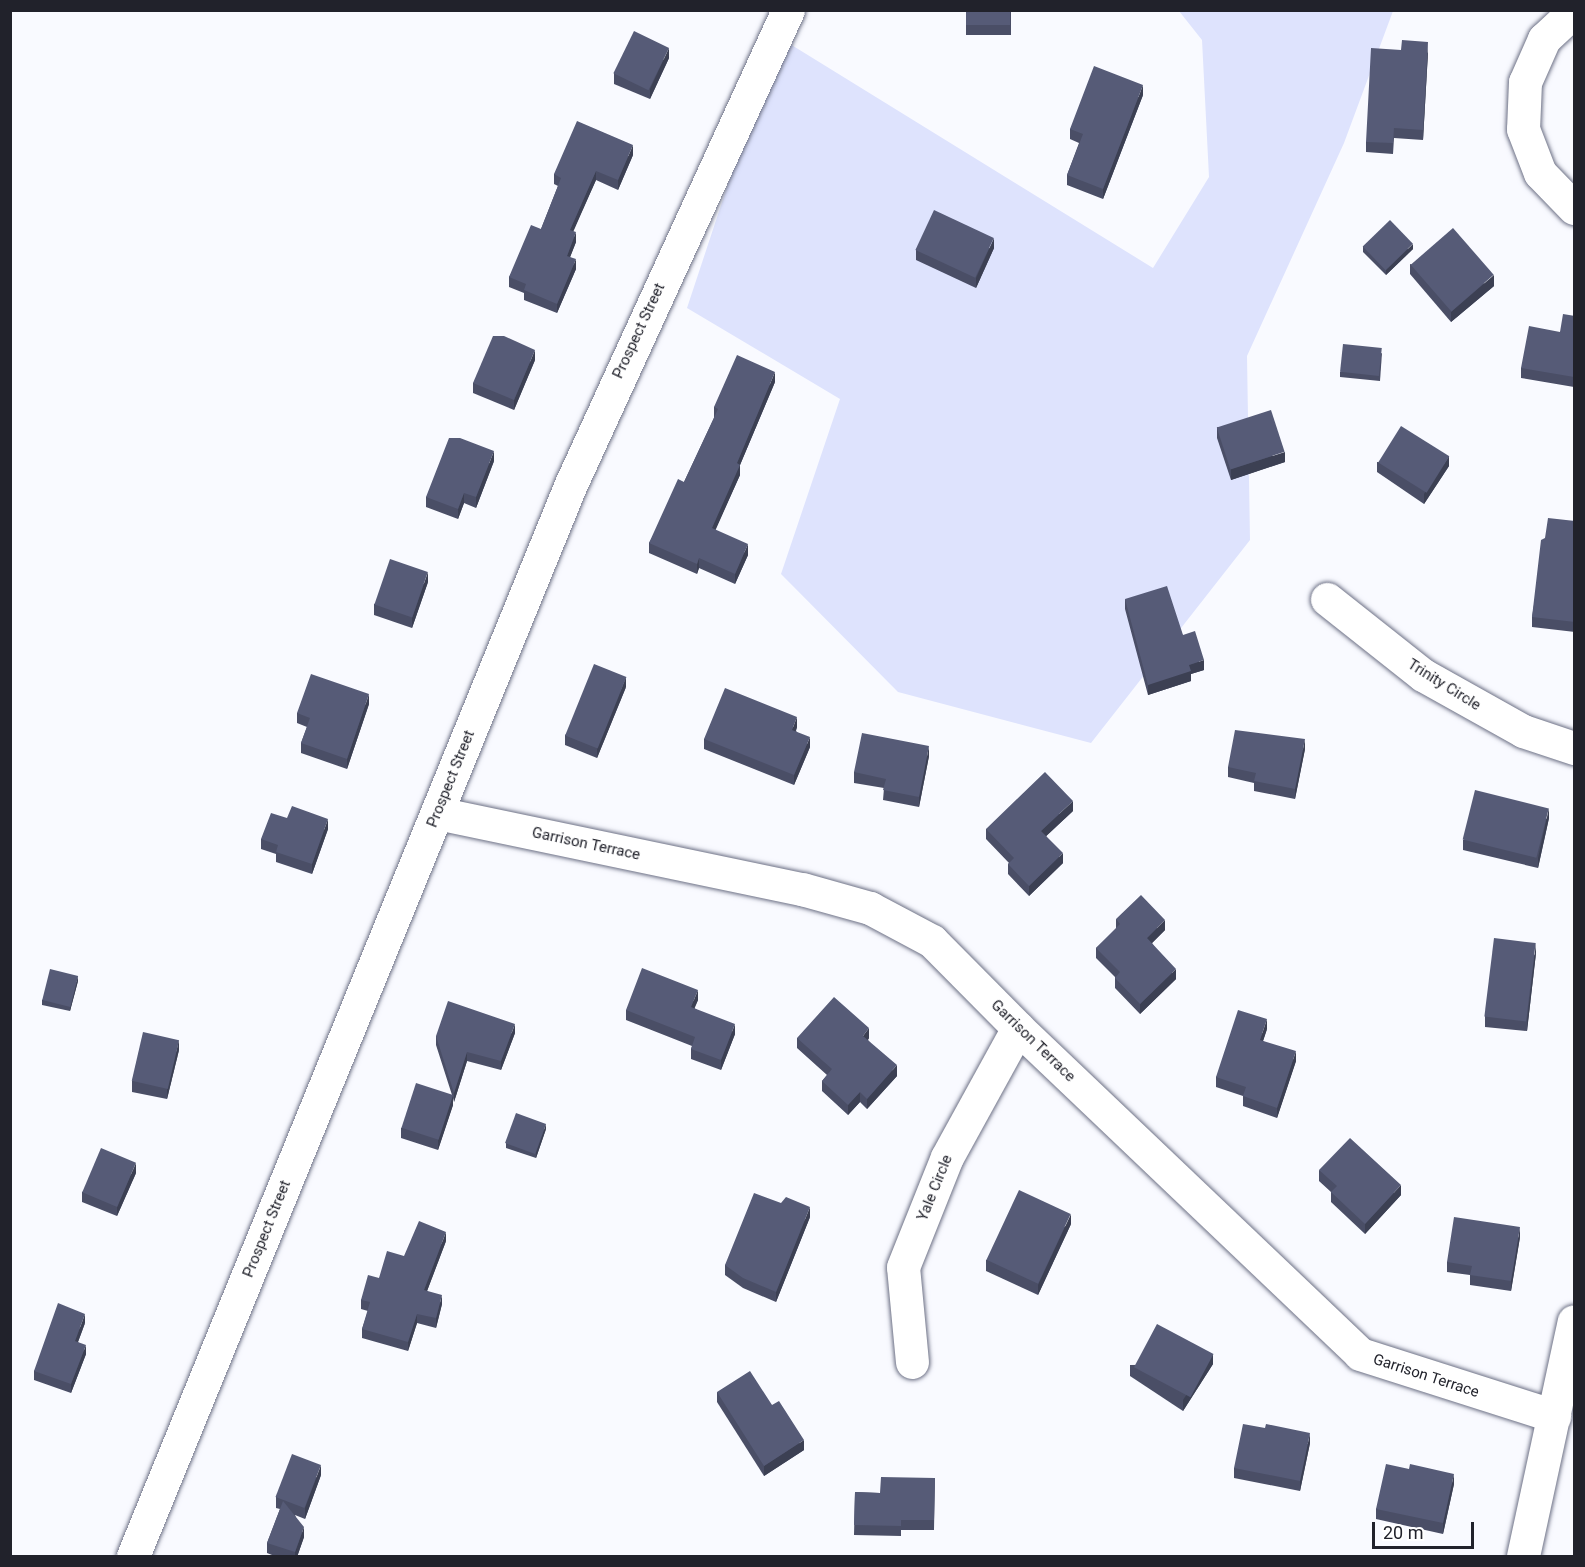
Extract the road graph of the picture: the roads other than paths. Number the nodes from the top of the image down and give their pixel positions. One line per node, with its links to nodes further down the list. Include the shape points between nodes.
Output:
1 (788, 10): 6 (street, Prospect Street, via 623,365)
2 (1575, 10): 3 (street, via 1544,39 1525,82 1523,129 1540,173)
3 (1575, 208)
4 (1327, 598): 5 (street, Trinity Circle, via 1423,675 1523,730)
5 (1575, 748)
6 (437, 813): 7 (street, Garrison Terrace, via 802,889 870,908 932,941); 11 (street, Prospect Street)
7 (1018, 1028): 9 (street, Yale Circle, via 947,1156 903,1268); 10 (street, Garrison Terrace, via 1360,1354)
8 (1575, 1322): 10 (street)
9 (912, 1362)
10 (1554, 1416): 12 (street)
11 (133, 1557)
12 (1523, 1557)

